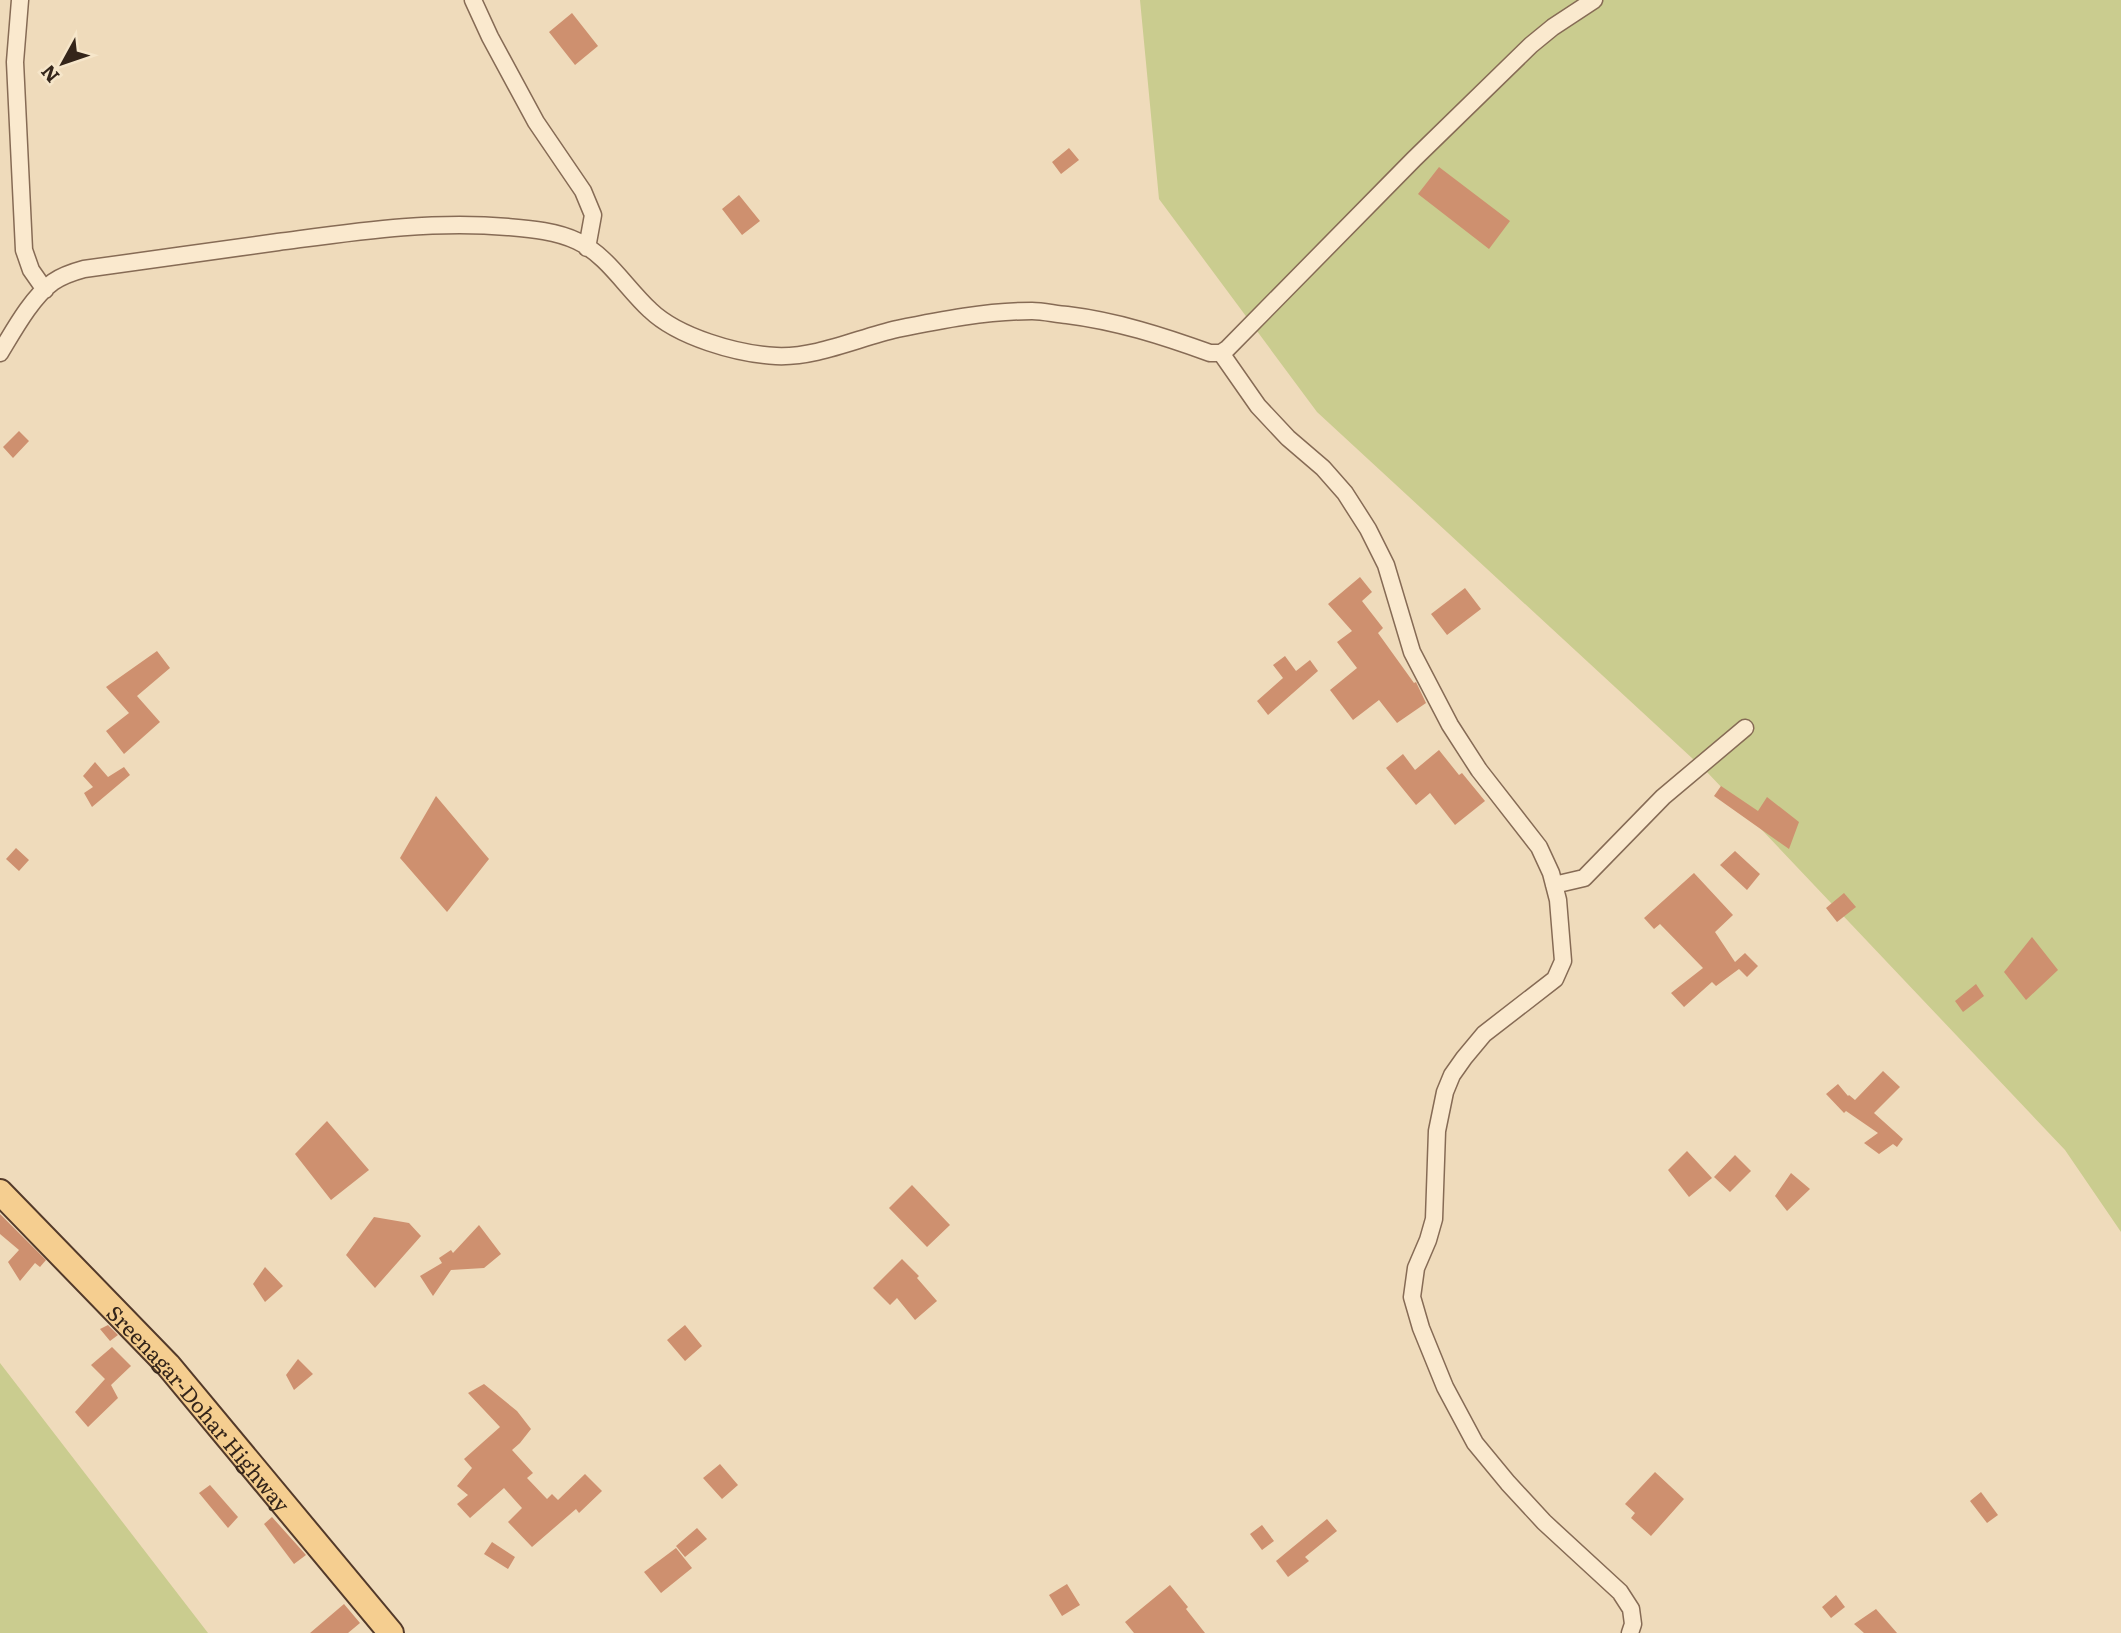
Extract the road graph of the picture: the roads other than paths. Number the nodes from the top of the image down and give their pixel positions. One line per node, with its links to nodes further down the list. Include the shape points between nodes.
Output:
1 (20, 0): 5 (street, via 15,62 24,250 31,271)
2 (473, 0): 4 (street, via 536,122 583,191 593,215)
3 (1594, 0): 7 (street, via 1531,45)
4 (587, 248): 5 (street, via 550,233 521,228 446,224 381,229 84,269 66,274); 7 (street, via 650,311 674,328 740,352 778,356 813,352 935,321 1033,311 1128,326)
5 (45, 290): 6 (street)
6 (1, 350)
7 (1221, 353): 9 (street, via 1258,406 1323,468 1368,529 1386,565 1412,652 1450,725 1479,771 1539,847)
8 (1745, 728): 9 (street, via 1663,797 1584,878)
9 (1554, 885): 12 (street, via 1563,961 1555,979 1484,1034 1445,1092 1437,1131 1434,1219 1416,1268 1412,1297 1445,1387 1475,1443 1544,1522 1620,1591 1631,1609)
10 (0, 1192): 11 (main road, Sreenagar-Dohar Highway, via 168,1365)
11 (391, 1633)
12 (1630, 1633)

